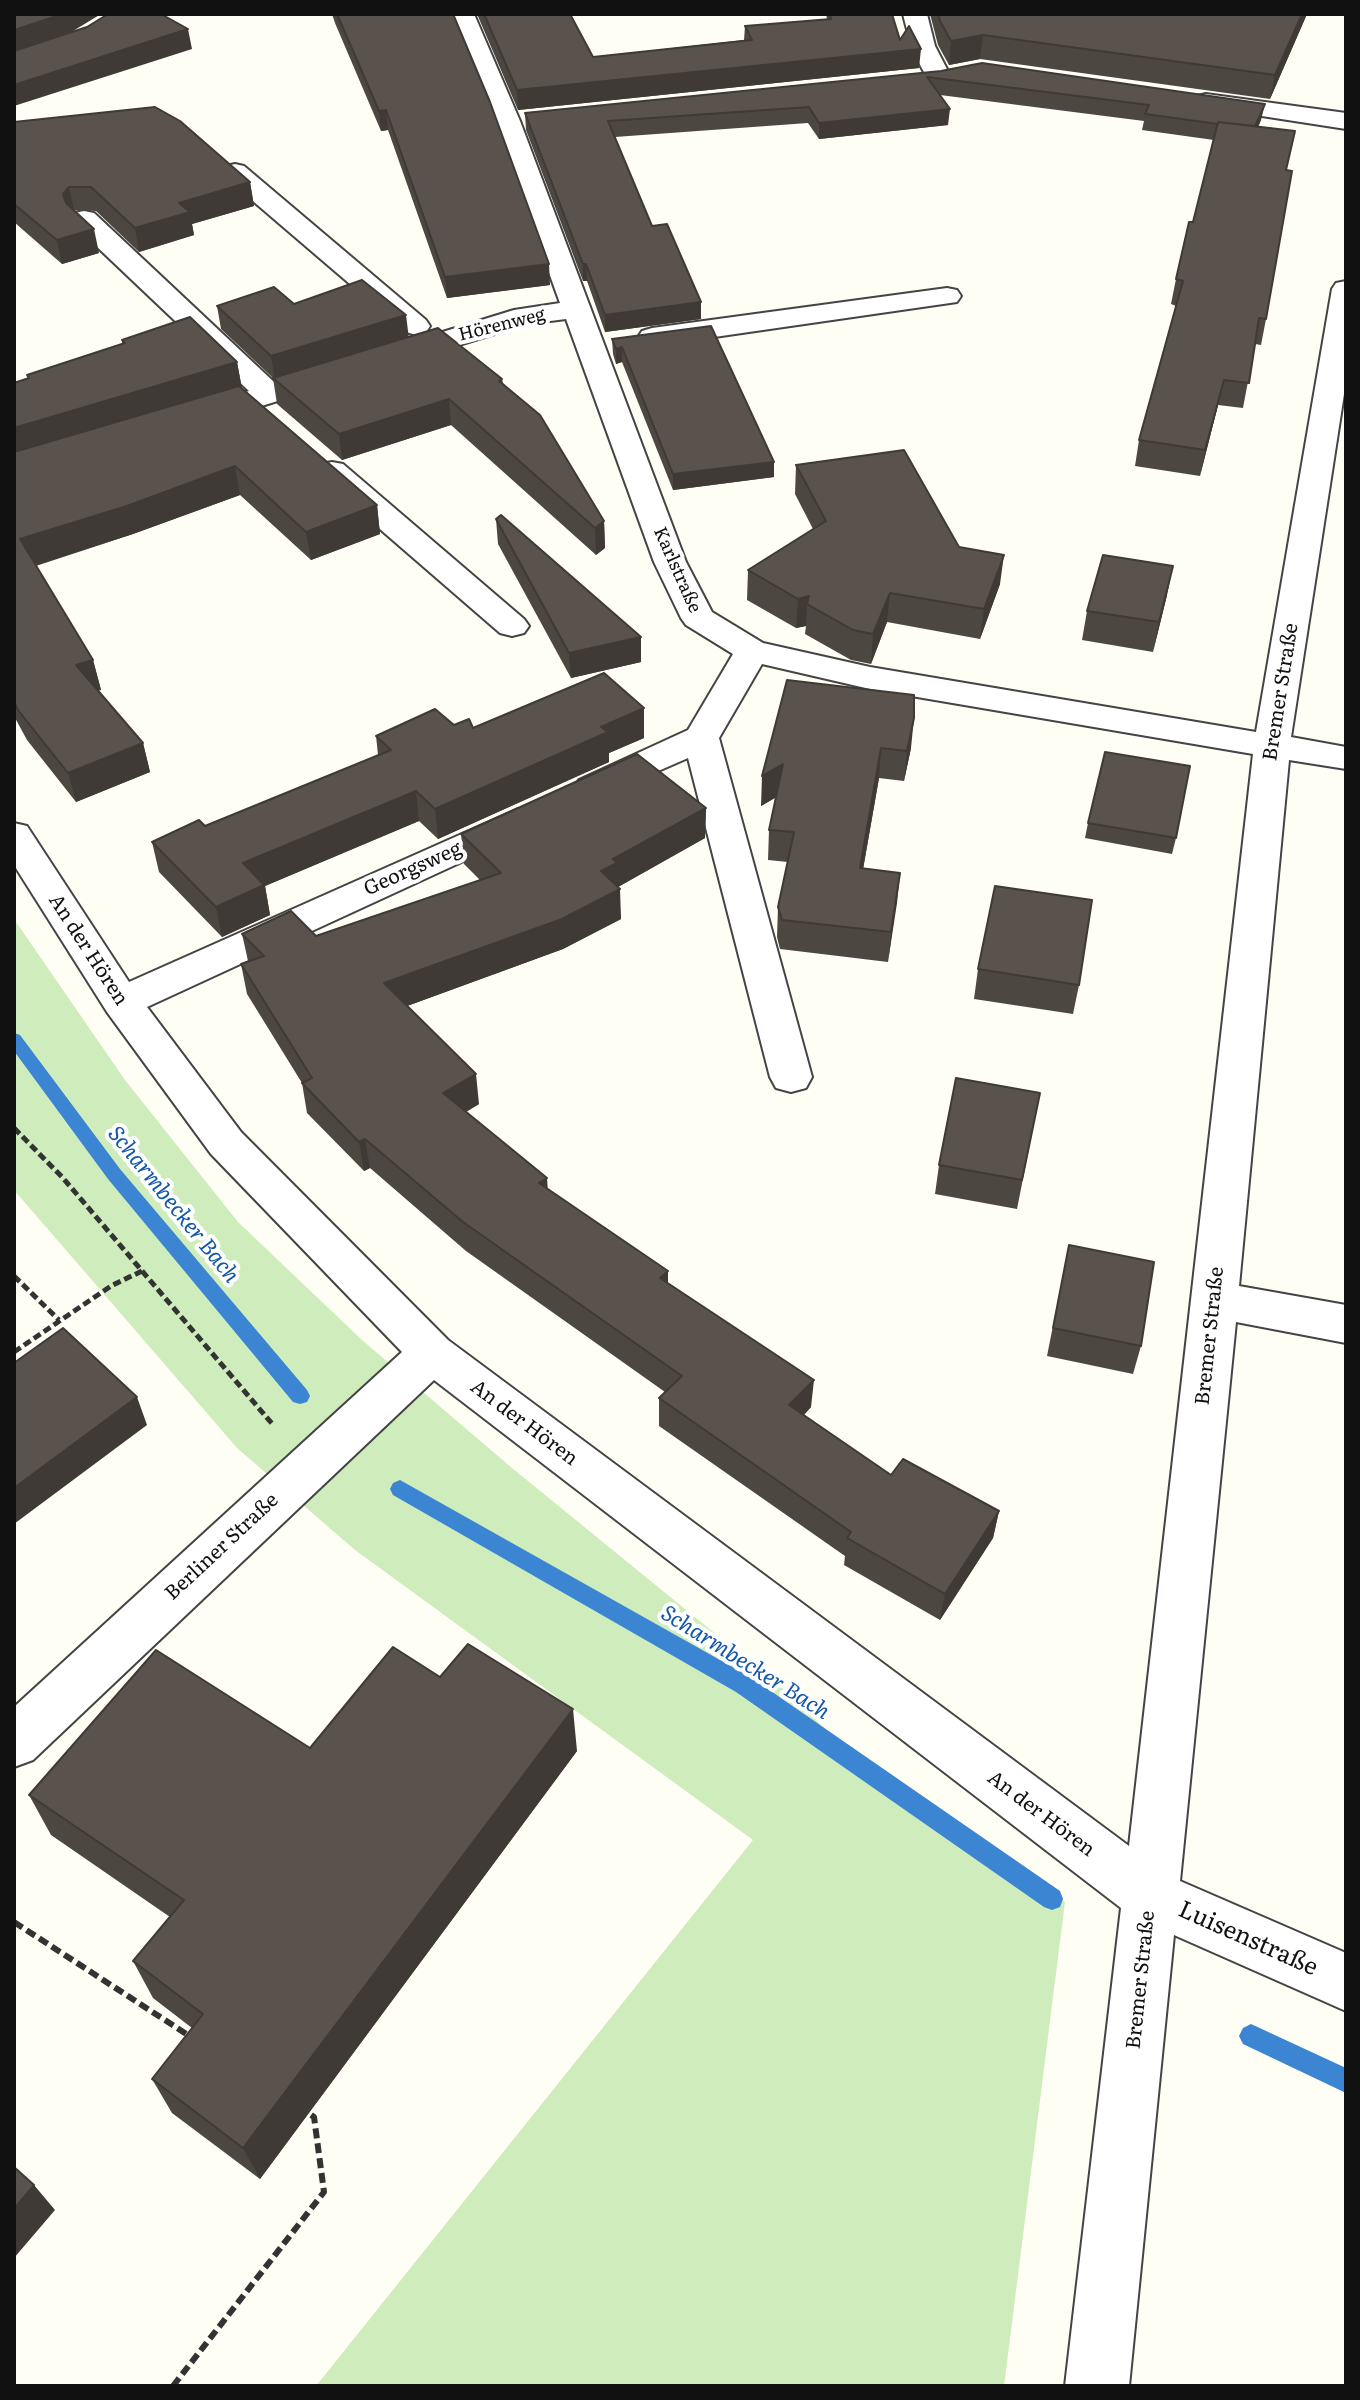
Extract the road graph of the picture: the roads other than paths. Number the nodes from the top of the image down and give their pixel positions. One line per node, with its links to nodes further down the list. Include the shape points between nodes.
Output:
1 (462, 14): 12 (street, Karlstraße, via 522,120)
2 (915, 14): 4 (street)
3 (967, 72): 4 (street)
4 (939, 77): 5 (street)
5 (909, 80)
6 (1178, 97): 7 (street)
7 (1346, 121)
8 (235, 172): 13 (street)
9 (84, 219): 15 (street)
10 (1346, 289): 21 (street, Bremer Straße)
11 (947, 296): 14 (street)
12 (577, 309): 13 (street, Hörenweg, via 524,316); 14 (street, Karlstraße)
13 (436, 343): 15 (street, Hörenweg)
14 (591, 346): 19 (street, Karlstraße, via 670,562 698,618)
15 (264, 405): 16 (street, Hörenweg)
16 (176, 422)
17 (310, 451): 18 (street)
18 (512, 626)
19 (752, 651): 20 (street); 21 (street, Karlstraße, via 870,678)
20 (701, 738): 24 (street, Georgsweg); 25 (street)
21 (1272, 746): 22 (street, Karlstraße); 26 (street, Bremer Straße)
22 (1346, 758)
23 (14, 835): 24 (street, An der Hören)
24 (121, 1002): 28 (street, An der Hören, via 226,1143)
25 (791, 1077)
26 (1213, 1300): 27 (street); 30 (street, Bremer Straße)
27 (1346, 1324)
28 (432, 1353): 29 (street, Berliner Straße); 30 (street, An der Hören)
29 (14, 1742)
30 (1150, 1896): 31 (street, Luisenstraße); 32 (street, Bremer Straße)
31 (1346, 1982)
32 (1097, 2386)

